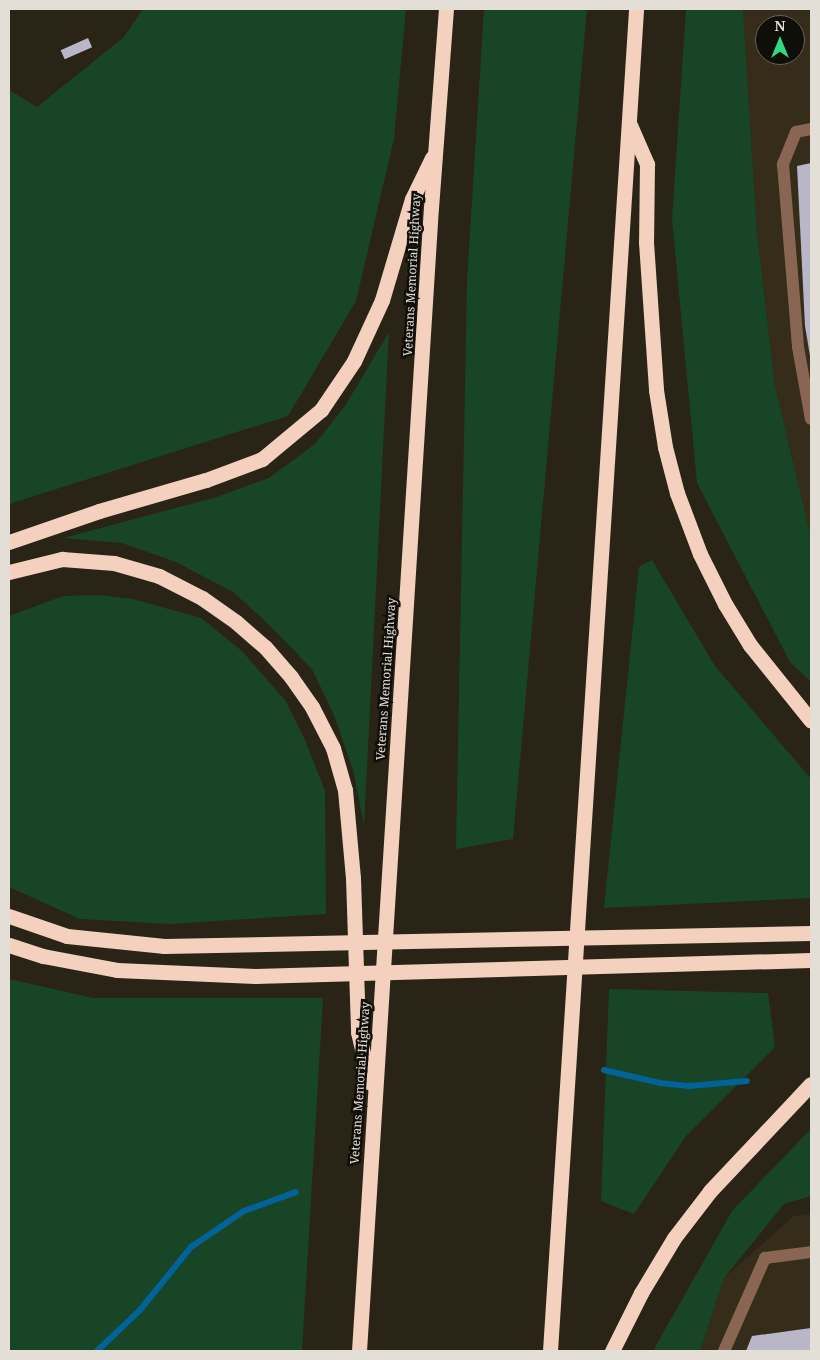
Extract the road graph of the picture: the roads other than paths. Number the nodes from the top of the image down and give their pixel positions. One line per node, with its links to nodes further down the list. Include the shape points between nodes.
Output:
1 (446, 9): 5 (highway, Veterans Memorial Highway)
2 (636, 9): 3 (highway)
3 (629, 123): 9 (highway, via 648,164 646,242 656,390 677,494 700,554 725,604 750,645); 18 (highway)
4 (811, 129): 6 (lane, via 796,132 783,164 798,347)
5 (436, 150): 7 (highway, via 412,199 382,300 354,361 321,410 262,459); 15 (highway, Veterans Memorial Highway)
6 (811, 419)
7 (9, 542)
8 (9, 572): 15 (highway, via 62,559 114,563 159,576 202,598 236,622 265,647 312,707 333,748 345,790 353,878 358,1032)
9 (811, 721)
10 (9, 916): 11 (highway, via 67,936 114,943 254,946)
11 (811, 933)
12 (9, 945): 13 (highway, via 43,956 117,970 255,976)
13 (811, 960)
14 (811, 1084): 19 (highway, via 722,1177 674,1238)
15 (374, 1097): 17 (highway, Veterans Memorial Highway)
16 (811, 1252): 20 (lane, via 765,1258)
17 (359, 1351)
18 (550, 1351)
19 (612, 1351)
20 (724, 1351)

